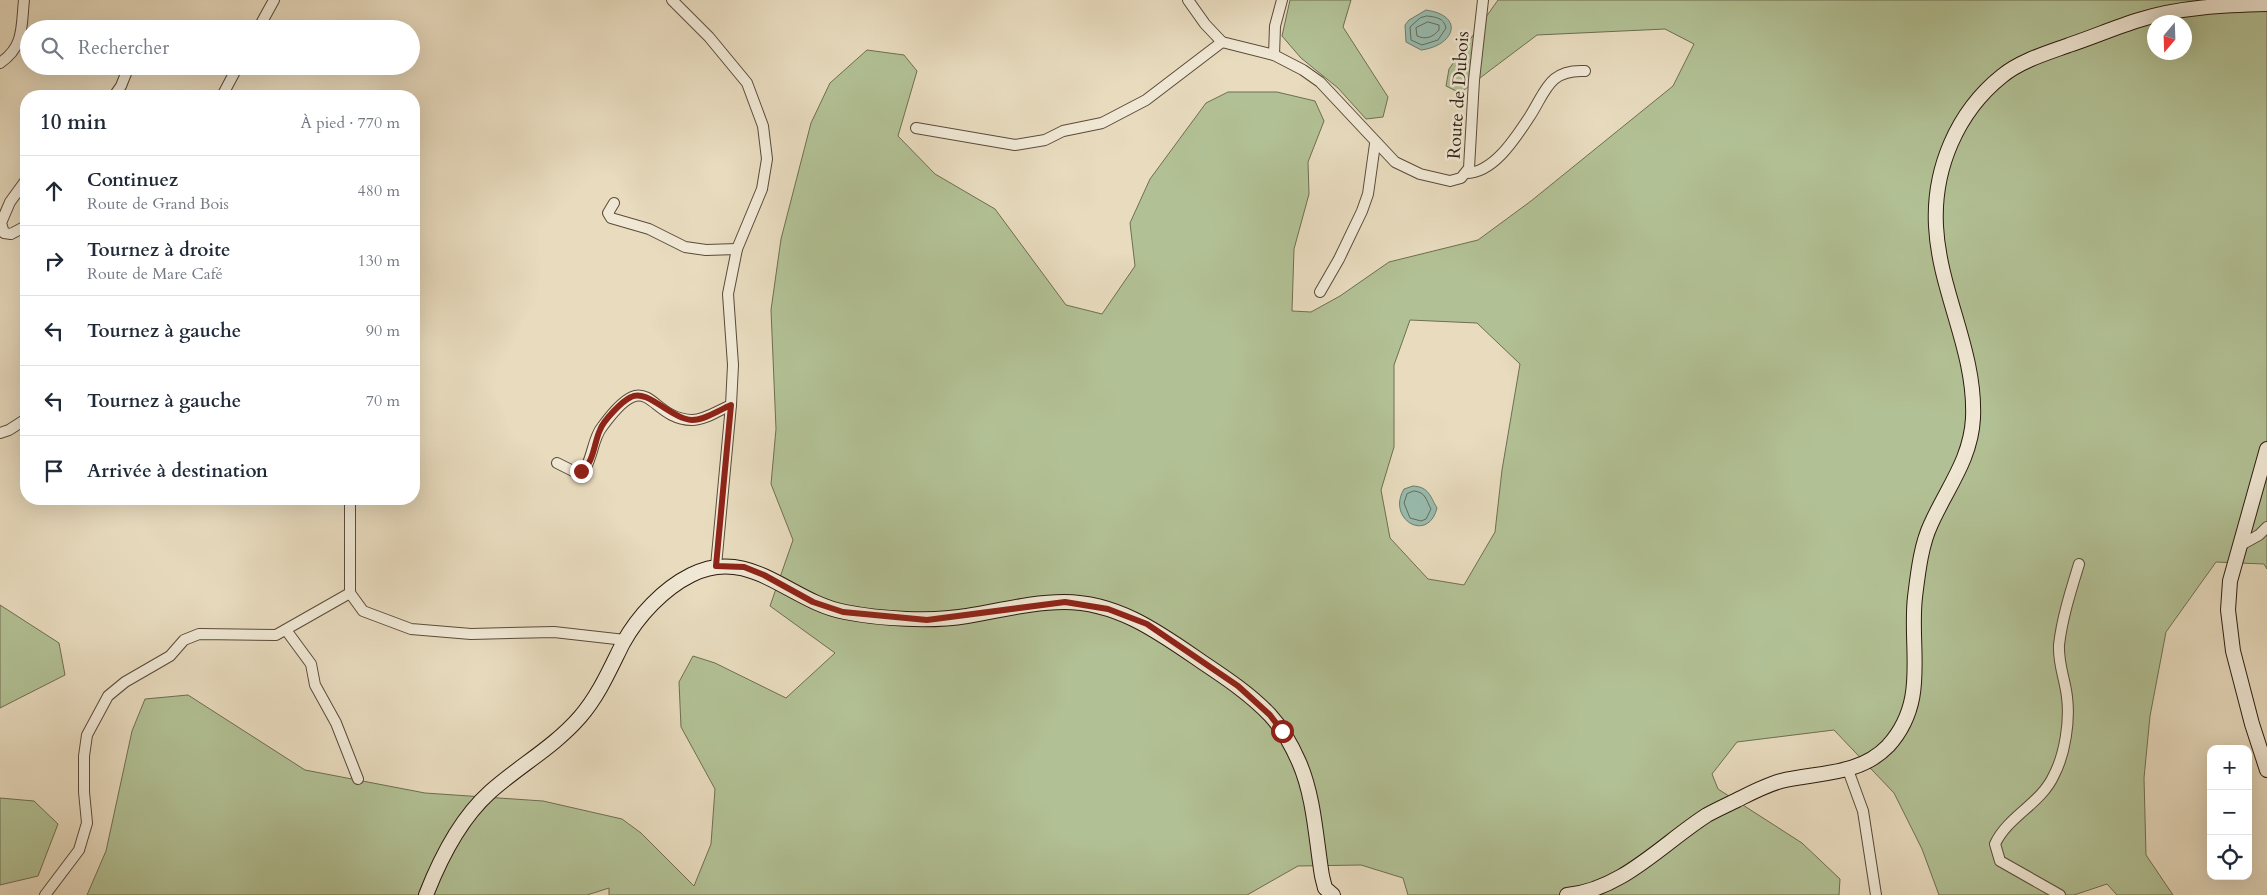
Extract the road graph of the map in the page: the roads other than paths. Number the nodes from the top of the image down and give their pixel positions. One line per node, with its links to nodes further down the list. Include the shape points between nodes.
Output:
1 (24, 0): 8 (street)
2 (274, 0): 9 (street)
3 (672, 0): 25 (street, via 709,37 747,83 763,126 767,159 762,189)
4 (1188, 0): 11 (street)
5 (1282, 0): 12 (street, via 1275,26)
6 (1483, 0): 21 (street, Route de Dubois, via 1474,80 1472,147)
7 (2267, 4): 40 (main road, via 2218,5 2143,18 2042,55 2004,74 1980,97 1961,124 1946,152 1940,173 1936,225 1938,246 1970,368 1971,440 1963,465 1930,525 1923,551 1915,601 1916,664 1908,715 1886,748)
8 (23, 20)
9 (263, 20)
10 (20, 40): 13 (street)
11 (1222, 42): 12 (street, Route de Dubois); 19 (street, via 1146,100 1102,124 1063,131 1044,140 1015,144)
12 (1274, 55): 20 (street, Route de Dubois, via 1320,82)
13 (0, 63)
14 (1585, 71): 21 (street, via 1572,71 1548,84 1530,115 1492,164 1481,171)
15 (125, 75): 17 (street)
16 (233, 75): 18 (street)
17 (118, 90)
18 (225, 90)
19 (916, 128)
20 (1375, 144): 21 (street, Route de Dubois, via 1395,162 1420,174 1450,181); 26 (street, via 1365,202)
21 (1466, 173)
22 (20, 188): 24 (street, via 1,223 4,233 11,234)
23 (614, 203): 25 (street, via 608,213 611,218 641,226 685,247)
24 (20, 229)
25 (737, 249): 27 (street, via 728,294 733,365)
26 (1320, 292)
27 (731, 405): 31 (street, via 694,420 678,417 645,395 630,397 600,428 585,469 575,472); 36 (street)
28 (20, 423): 29 (street)
29 (0, 433)
30 (2267, 449): 34 (main road)
31 (557, 463)
32 (350, 505): 37 (street)
33 (2267, 528): 34 (street)
34 (2239, 546): 41 (main road, via 2230,581 2230,635)
35 (2079, 564): 48 (street, via 2060,645 2060,670 2068,710 2061,756 2054,776 2038,799 2006,827 1995,844 2000,861)
36 (716, 566): 39 (main road, via 692,574 670,588 646,609); 45 (main road, via 744,567 813,602 843,612 927,620 1065,602 1108,609 1147,624 1238,686 1270,715 1282,731 1299,762 1308,791 1325,888)
37 (350, 593): 38 (street); 39 (street, via 363,611 412,628 471,634 554,632)
38 (286, 630): 42 (street, via 311,664 315,685 336,723); 43 (street, via 276,634 199,634 184,640 170,656 125,682 108,696 86,742 84,792 87,823 79,850)
39 (624, 640): 44 (main road, via 604,684 580,717 489,792 475,809 438,865)
40 (1848, 770): 46 (main road, via 1779,782 1749,794 1708,815 1624,874 1598,888); 47 (street, via 1863,811)
41 (2267, 770)
42 (358, 779)
43 (45, 895)
44 (426, 895)
45 (1333, 895)
46 (1567, 895)
47 (1876, 895)
48 (2060, 895)

